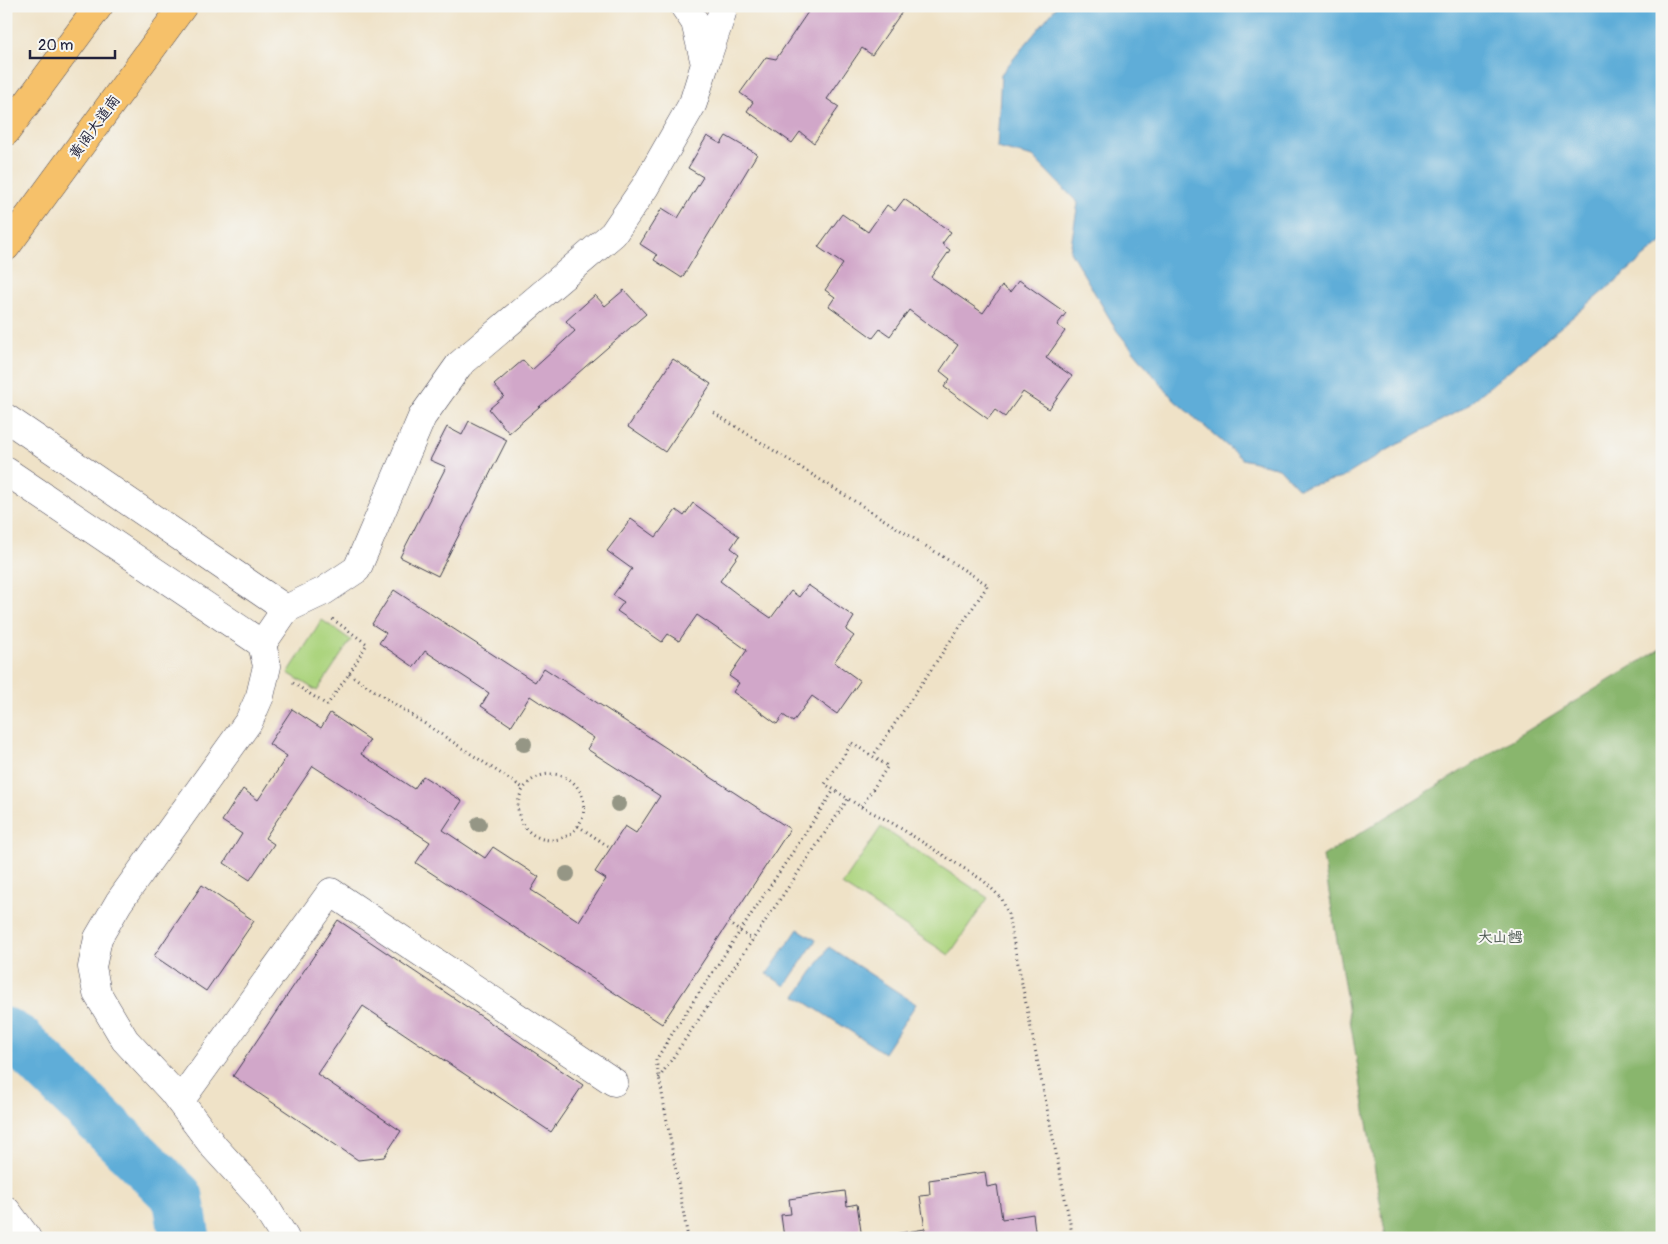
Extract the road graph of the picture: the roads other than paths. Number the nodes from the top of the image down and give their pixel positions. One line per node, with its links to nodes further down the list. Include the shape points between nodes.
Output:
1 (99, 6): 6 (main road)
2 (183, 6): 7 (main road, 黄阁大道南)
3 (684, 6): 5 (lane, via 695,22)
4 (721, 6): 5 (lane, via 722,13)
5 (705, 64): 10 (lane, via 693,103 645,187 613,234 459,365 422,417 357,569 324,591)
6 (6, 132)
7 (6, 247)
8 (6, 418): 10 (lane)
9 (6, 471): 11 (lane)
10 (295, 604): 11 (lane)
11 (264, 655): 13 (lane, via 260,696 248,722 119,902 98,938 92,967 97,993 125,1040)
12 (614, 1082): 13 (lane, via 331,892)
13 (180, 1101): 16 (lane, via 214,1147 258,1195)
14 (6, 1210): 15 (lane)
15 (27, 1238)
16 (285, 1238)

